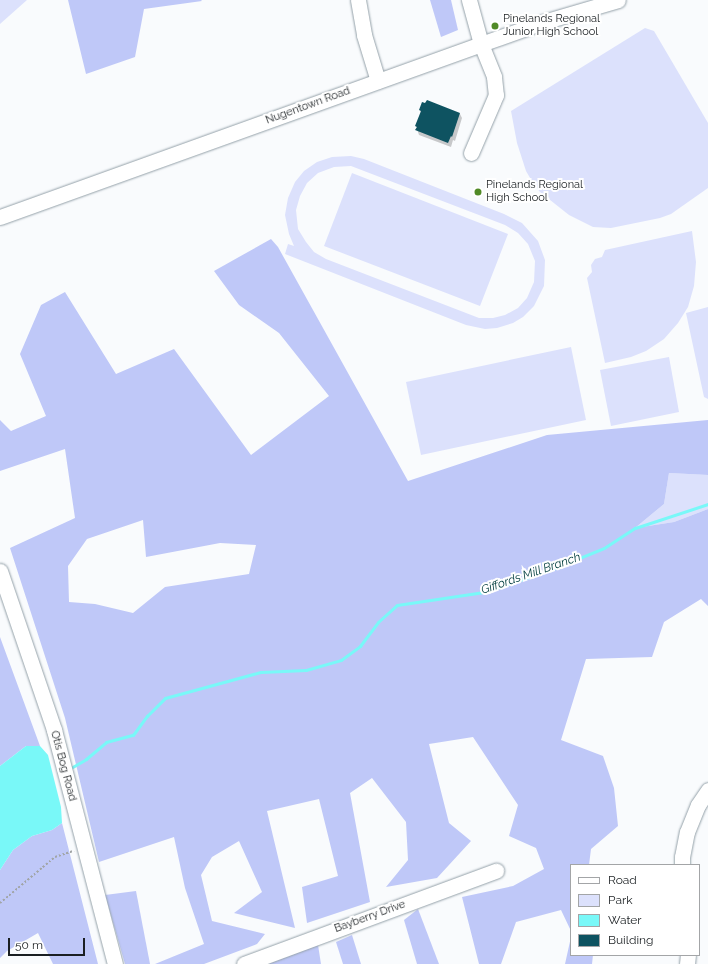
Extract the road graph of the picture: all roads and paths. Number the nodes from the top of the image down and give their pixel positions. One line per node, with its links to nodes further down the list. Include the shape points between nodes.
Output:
1 (358, 0): 5 (street, via 364,35)
2 (469, 0): 4 (street)
3 (618, 0): 4 (street, Nugentown Road)
4 (481, 44): 5 (street, Nugentown Road); 6 (street, via 494,77 496,95)
5 (378, 81): 7 (street, Nugentown Road)
6 (471, 153)
7 (0, 217)
8 (0, 571): 10 (street, Otis Bog Road, via 54,730)
9 (708, 790): 11 (street, via 698,805 687,832)
10 (84, 848): 13 (path, via 55,857); 14 (street, Otis Bog Road)
11 (682, 864)
12 (496, 871): 15 (street, Bayberry Drive)
13 (0, 903)
14 (114, 964)
15 (244, 964)

